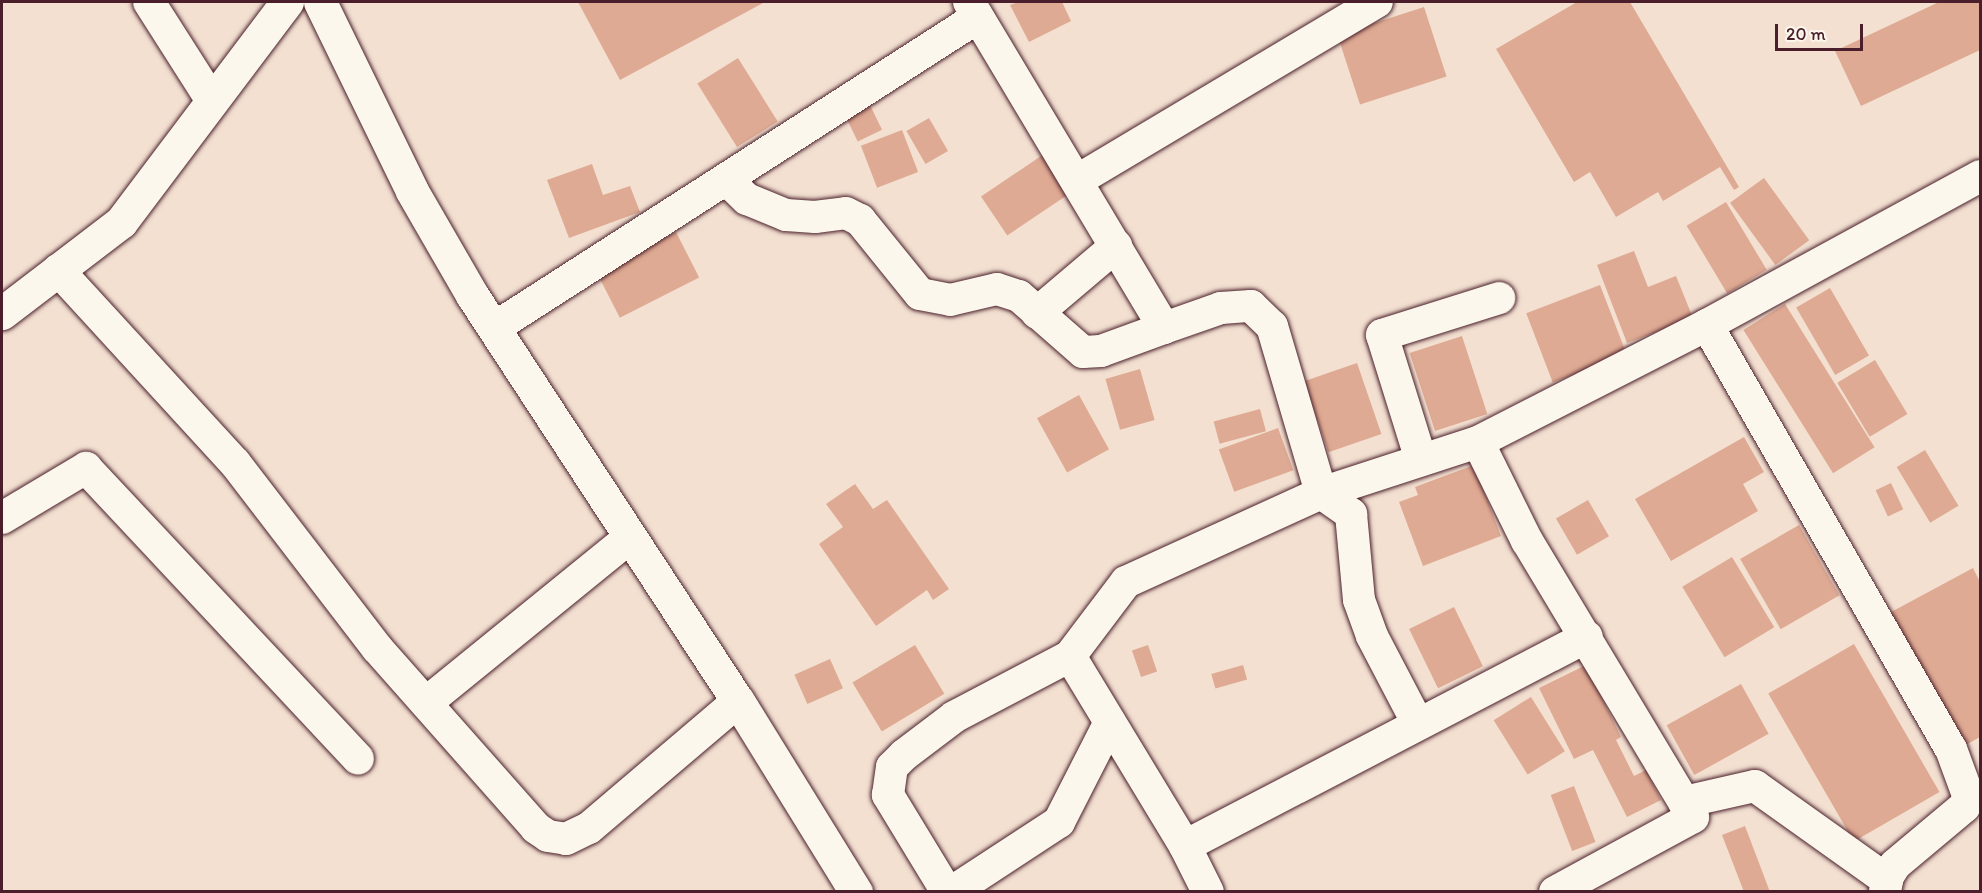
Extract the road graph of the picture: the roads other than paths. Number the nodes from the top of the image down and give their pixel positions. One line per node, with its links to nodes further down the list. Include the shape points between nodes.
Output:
1 (149, 2): 6 (street)
2 (286, 2): 6 (street)
3 (320, 2): 16 (street, via 412,191)
4 (1377, 2): 9 (street)
5 (975, 7): 8 (street); 9 (street)
6 (212, 100): 11 (street, via 120,222)
7 (1980, 176): 15 (street)
8 (726, 179): 14 (street, via 747,199 786,215 846,213 860,220 920,294 950,300 997,289 1019,296); 16 (street)
9 (1078, 180): 10 (street)
10 (1116, 246): 14 (street); 17 (street)
11 (58, 270): 13 (street); 26 (street, via 234,463 377,648)
12 (1499, 298): 19 (street, via 1382,335)
13 (2, 313)
14 (1037, 313): 17 (street, via 1083,352 1101,351)
15 (1707, 325): 18 (street); 32 (street, via 1951,749 1969,798 1964,807 1895,865)
16 (494, 328): 22 (street)
17 (1164, 328): 20 (street, via 1221,308 1251,306 1272,326)
18 (1478, 442): 19 (street); 23 (street, via 1527,541)
19 (1421, 460): 20 (street)
20 (1321, 493): 24 (street, via 1126,582); 28 (street, via 1351,514 1359,600 1372,636)
21 (2, 518): 29 (street, via 86,468)
22 (630, 537): 25 (street); 26 (street)
23 (1587, 637): 28 (street); 30 (street)
24 (1070, 656): 27 (street); 34 (street, via 954,717 891,767 888,795)
25 (738, 701): 26 (street, via 589,828 566,839 548,836 536,828); 33 (street)
26 (426, 703)
27 (1110, 722): 31 (street); 35 (street, via 1059,822)
28 (1418, 724): 31 (street)
29 (358, 759)
30 (1684, 802): 32 (street, via 1755,786); 37 (street, via 1693,817)
31 (1185, 846): 36 (street)
32 (1886, 886)
33 (856, 891)
34 (947, 891)
35 (952, 891)
36 (1208, 891)
37 (1555, 891)

